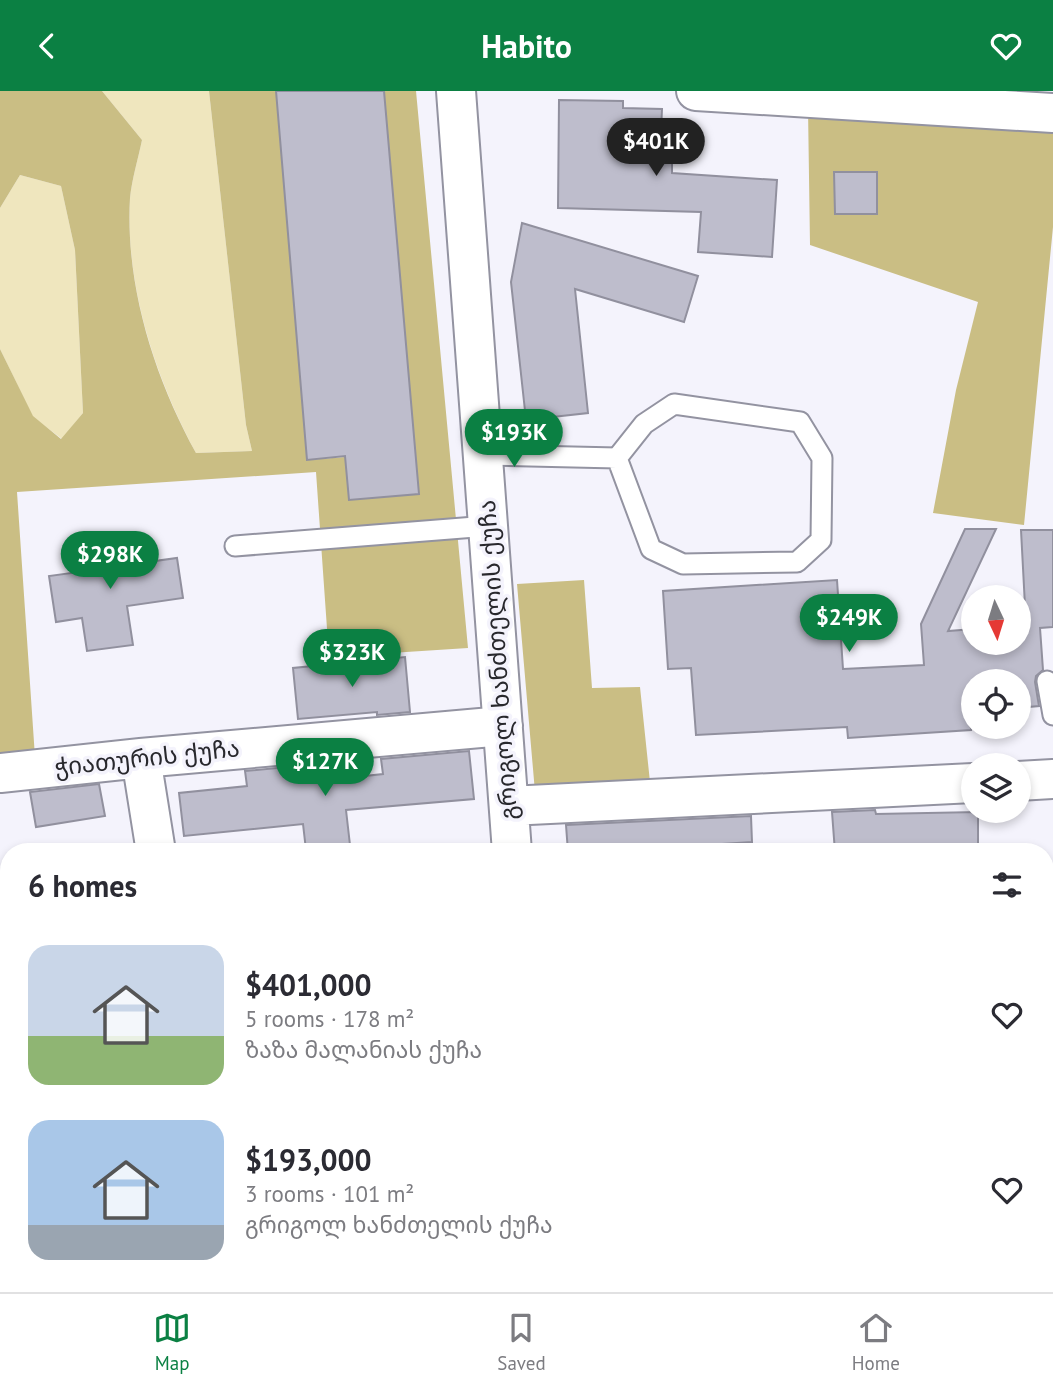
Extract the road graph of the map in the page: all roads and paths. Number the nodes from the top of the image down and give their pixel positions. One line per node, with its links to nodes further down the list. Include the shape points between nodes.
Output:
1 (456, 91): 4 (street, გრიგოლ ხანძთელის ქუჩა)
2 (696, 91): 3 (street)
3 (1053, 113)
4 (483, 455): 5 (lane); 6 (street, გრიგოლ ხანძთელის ქუჩა)
5 (617, 458): 5 (lane, via 644,423 674,404 800,422 822,459 821,540 797,562 683,564 651,549)
6 (488, 526): 7 (lane); 10 (street, გრიგოლ ხანძთელის ქუჩა)
7 (235, 546)
8 (1047, 681): 9 (lane)
9 (1053, 715)
10 (503, 726): 11 (street, ჭიათურის ქუჩა); 16 (street, გრიგოლ ხანძთელის ქუჩა)
11 (141, 758): 12 (street, ჭიათურის ქუჩა); 17 (street)
12 (0, 773)
13 (1053, 779): 14 (street)
14 (1031, 780)
15 (961, 784): 16 (street)
16 (509, 806): 18 (street, გრიგოლ ხანძთელის ქუჩა)
17 (155, 843)
18 (511, 843)

